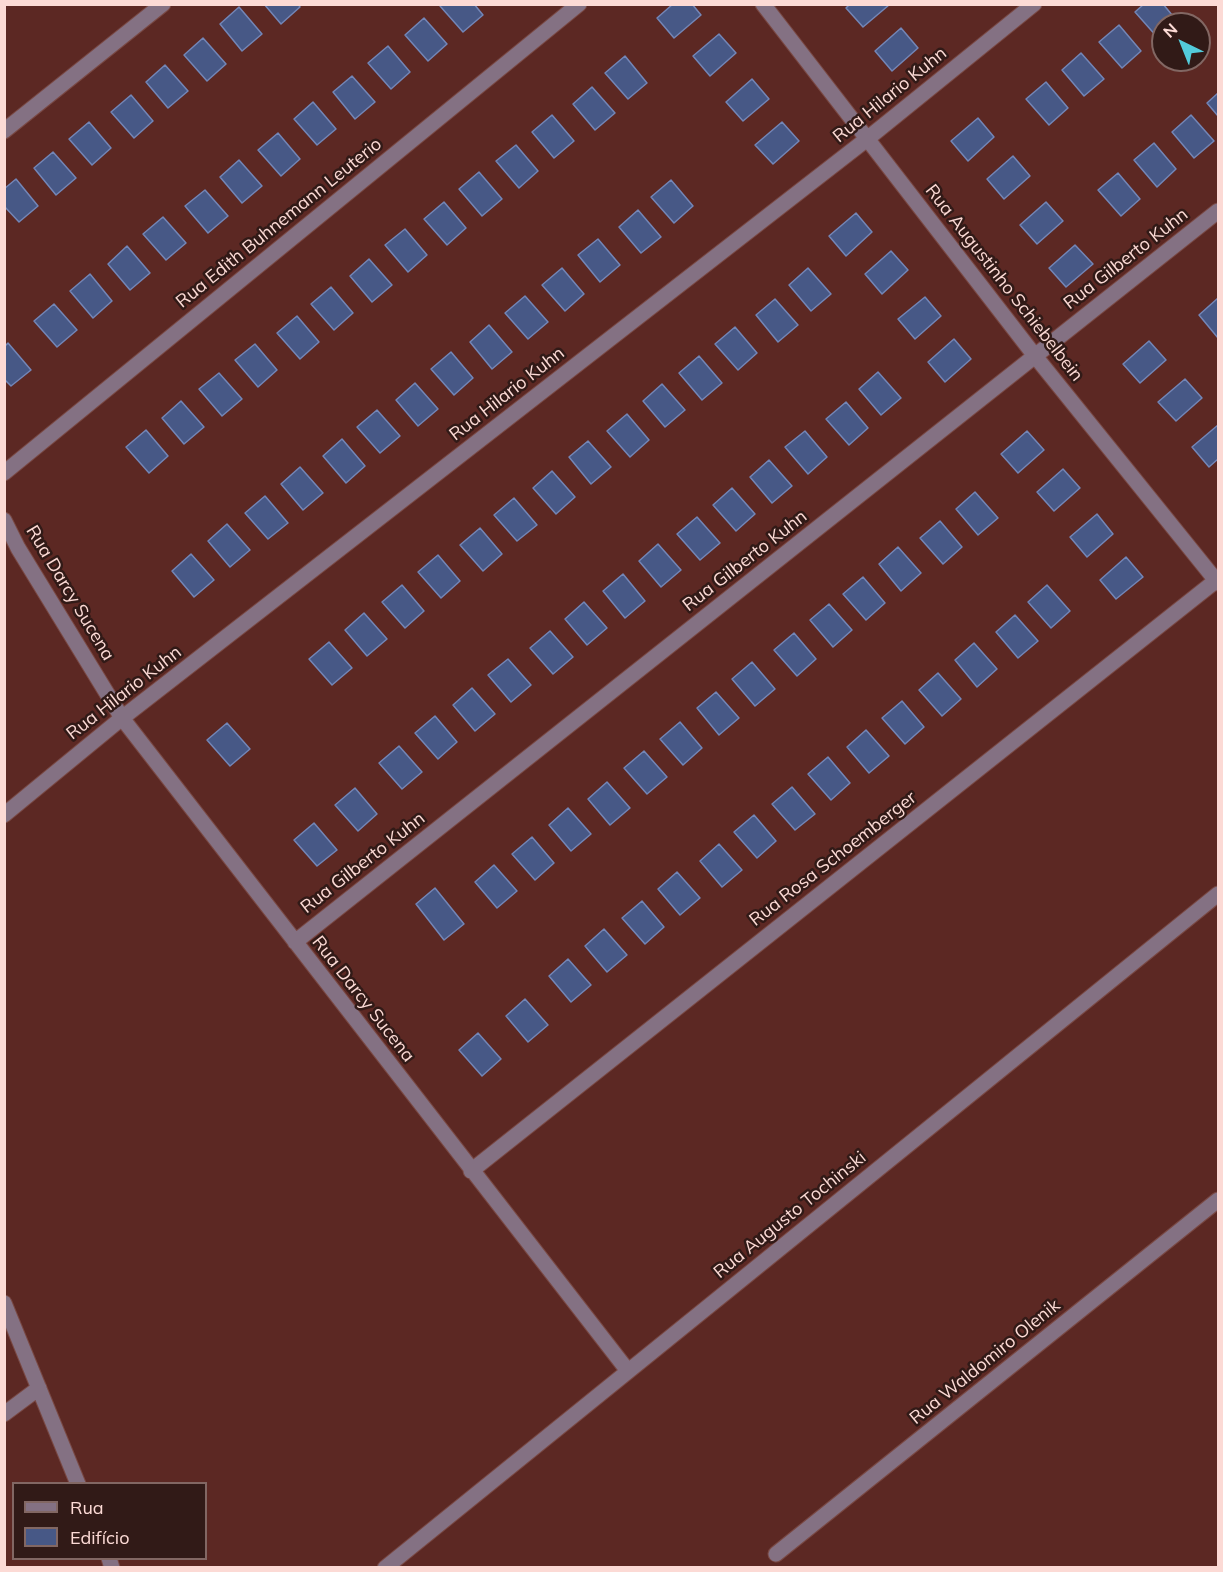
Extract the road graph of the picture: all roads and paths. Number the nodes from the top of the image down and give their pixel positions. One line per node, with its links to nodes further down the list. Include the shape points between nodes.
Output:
1 (163, 4): 5 (street)
2 (579, 4): 9 (street, Rua Edith Buhnemann Leuterio)
3 (763, 4): 6 (street, Rua Augustinho Schiebelbein)
4 (1034, 4): 6 (street, Rua Hilario Kuhn)
5 (4, 131)
6 (867, 139): 8 (street, Rua Augustinho Schiebelbein); 12 (street, Rua Hilario Kuhn)
7 (1218, 211): 8 (street, Rua Gilberto Kuhn)
8 (1035, 356): 11 (street, Rua Augustinho Schiebelbein); 15 (street, Rua Gilberto Kuhn)
9 (4, 473)
10 (4, 520): 12 (street, Rua Darcy Sucena)
11 (1218, 581): 16 (street, Rua Rosa Schoemberger)
12 (122, 718): 13 (street, Rua Hilario Kuhn); 15 (street, Rua Darcy Sucena)
13 (4, 815)
14 (1218, 894): 19 (street, Rua Augusto Tochinski)
15 (295, 942): 16 (street, Rua Darcy Sucena)
16 (471, 1171): 19 (street, Rua Darcy Sucena)
17 (1218, 1200): 23 (street, Rua Waldomiro Olenik)
18 (4, 1303): 20 (street)
19 (628, 1371): 24 (street, Rua Augusto Tochinski)
20 (39, 1388): 21 (street); 22 (street)
21 (4, 1414)
22 (77, 1482)
23 (776, 1554)
24 (385, 1568)

